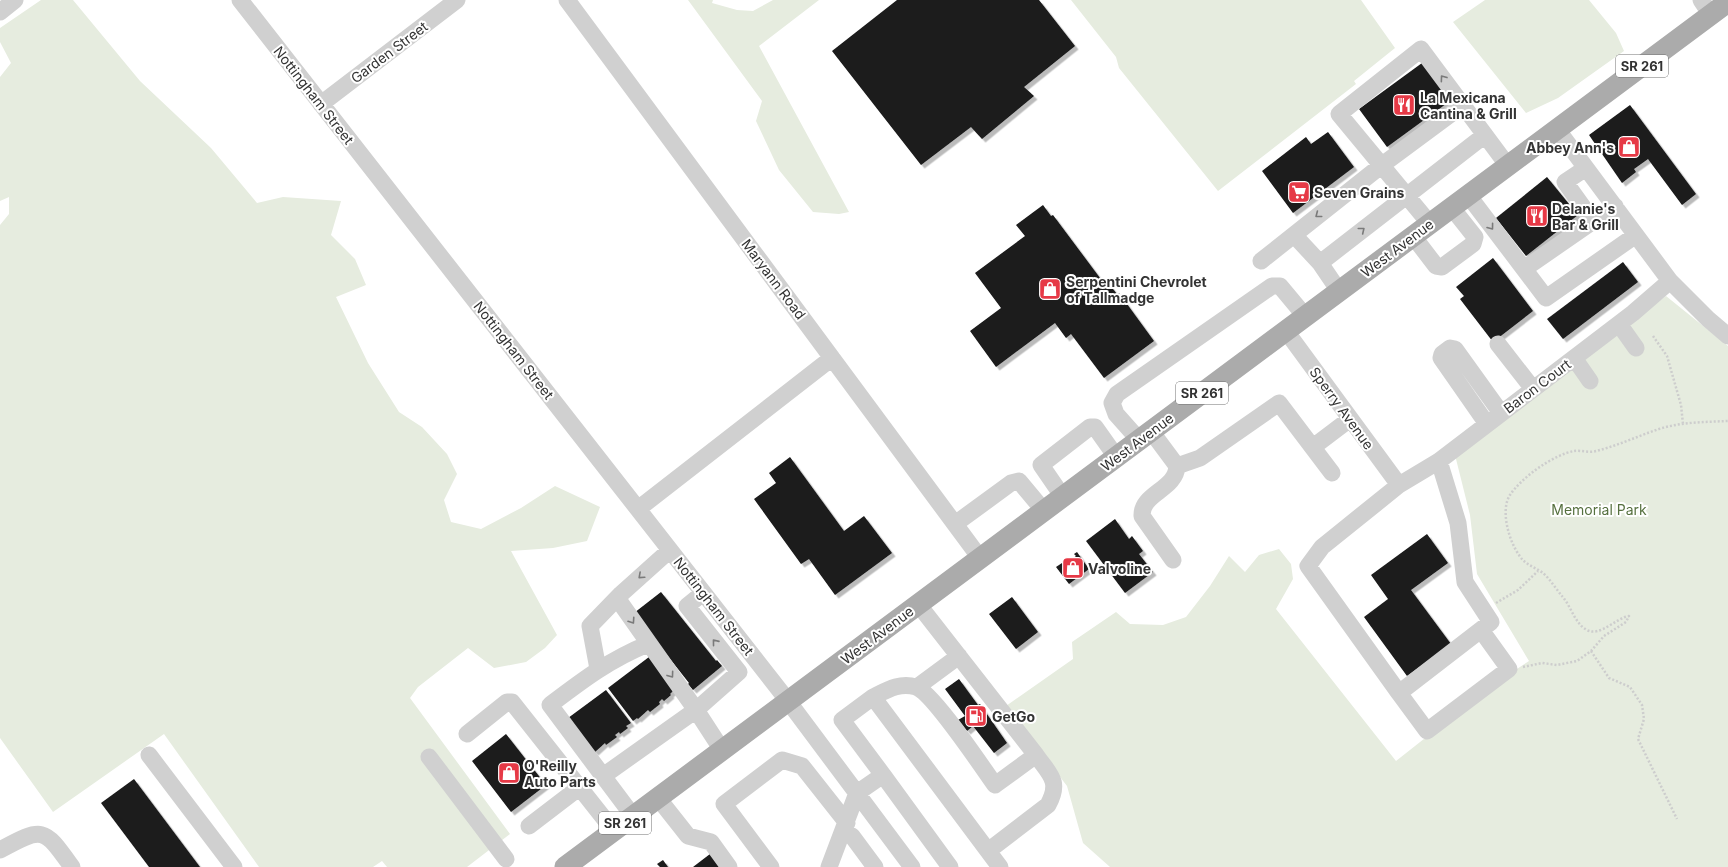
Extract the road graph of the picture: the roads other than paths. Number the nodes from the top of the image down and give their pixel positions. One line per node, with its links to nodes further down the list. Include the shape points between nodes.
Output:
1 (16, 0): 7 (street)
2 (240, 0): 8 (street, Nottingham Street)
3 (457, 0): 8 (street, Garden Street)
4 (567, 0): 35 (street, Maryann Road)
5 (1728, 2): 6 (main road, West Avenue / SR 261)
6 (1706, 7): 10 (main road, West Avenue / SR 261)
7 (0, 12)
8 (321, 104): 50 (street, Nottingham Street)
9 (1463, 105): 11 (street); 12 (street); 12 (street, one-way to 12, via 1422,49 1339,114)
10 (1557, 129): 13 (main road, West Avenue / SR 261); 14 (street)
11 (1485, 135): 13 (street); 15 (street)
12 (1382, 165): 15 (street); 21 (street, one-way to 21)
13 (1508, 166): 16 (main road, West Avenue / SR 261)
14 (1586, 168): 17 (street); 19 (street, via 1565,182)
15 (1406, 194): 20 (street); 25 (street, one-way to 15)
16 (1468, 195): 18 (main road, West Avenue / SR 261); 26 (street, one-way to 26)
17 (1614, 206): 19 (street); 22 (street)
18 (1452, 208): 20 (main road, West Avenue / SR 261); 23 (street, via 1475,237 1473,244 1442,267 1436,266)
19 (1593, 221): 26 (street)
20 (1430, 224): 23 (main road, West Avenue / SR 261)
21 (1294, 235): 24 (street); 25 (street)
22 (1636, 235): 26 (street, via 1546,298); 27 (street)
23 (1413, 236): 28 (main road, West Avenue / SR 261)
24 (1261, 261)
25 (1320, 263): 28 (street)
26 (1524, 269)
27 (1670, 281): 30 (street, Baron Court); 32 (street)
28 (1339, 291): 29 (main road, West Avenue / SR 261)
29 (1305, 316): 31 (main road, West Avenue / SR 261); 42 (street, via 1280,286 1272,286 1117,394 1112,403 1116,414)
30 (1619, 324): 34 (street); 36 (street, Baron Court)
31 (1286, 331): 40 (street, Sperry Avenue); 42 (main road, West Avenue / SR 261)
32 (1728, 336)
33 (1498, 344): 38 (street)
34 (1636, 348)
35 (832, 358): 50 (street); 52 (street, Maryann Road)
36 (1574, 358): 37 (street); 38 (street, Baron Court)
37 (1590, 381)
38 (1533, 389): 39 (street, Baron Court)
39 (1501, 413): 41 (street, Baron Court); 41 (street, via 1455,349 1450,348 1442,354 1441,358)
40 (1350, 419): 43 (street); 48 (street, Sperry Avenue)
41 (1487, 424): 45 (street, Baron Court)
42 (1145, 436): 44 (main road, West Avenue / SR 261); 46 (street)
43 (1313, 447): 46 (street, via 1279,403 1200,458); 47 (street)
44 (1117, 458): 49 (main road, West Avenue / SR 261); 49 (street, via 1095,427 1090,427 1041,465)
45 (1439, 461): 48 (street, Baron Court); 59 (street, via 1458,523 1465,582 1491,622)
46 (1177, 466): 55 (street, via 1173,480 1145,503 1142,511 1142,516)
47 (1332, 473)
48 (1399, 485): 64 (street, Baron Court, via 1322,546 1308,566)
49 (1063, 497): 51 (main road, West Avenue / SR 261)
50 (638, 509): 53 (street, Nottingham Street)
51 (1044, 511): 52 (street, via 1019,482 1011,483); 54 (main road, West Avenue / SR 261)
52 (955, 524): 54 (street, Maryann Road)
53 (670, 550): 56 (street, Nottingham Street); 57 (street, one-way to 57)
54 (980, 558): 58 (main road, West Avenue / SR 261)
55 (1173, 560)
56 (703, 593): 66 (street, Nottingham Street); 67 (street, one-way to 56, via 739,672 687,606)
57 (617, 598): 60 (street, one-way to 60); 62 (street, via 590,626)
58 (918, 604): 61 (street); 66 (main road, West Avenue / SR 261)
59 (1481, 630): 64 (street); 64 (street, via 1509,669 1427,730)
60 (648, 644): 62 (street); 67 (street, one-way to 67)
61 (959, 656): 63 (street); 71 (street)
62 (598, 669): 74 (street, via 550,705)
63 (917, 687): 65 (street, via 895,686); 71 (street, via 932,700 995,785)
64 (1399, 693)
65 (873, 697): 73 (street, via 842,720); 83 (street)
66 (788, 701): 69 (main road, West Avenue / SR 261); 76 (street, Nottingham Street)
67 (696, 710): 69 (street); 74 (street)
68 (466, 734): 75 (street, via 507,702 512,702)
69 (722, 750): 77 (main road, West Avenue / SR 261)
70 (149, 755): 86 (street)
71 (1036, 755): 83 (street, via 1053,780 1053,796 1048,805)
72 (429, 757): 84 (street)
73 (883, 775): 76 (street); 93 (street)
74 (603, 776): 78 (street)
75 (580, 787): 79 (street); 81 (street)
76 (857, 793): 80 (street); 92 (street, Nottingham Street)
77 (658, 798): 78 (main road, West Avenue / SR 261); 88 (street, via 688,836 711,842)
78 (633, 816): 81 (main road, West Avenue / SR 261)
79 (529, 826)
80 (845, 827): 89 (street, via 802,766 782,760 724,804); 90 (street); 91 (street)
81 (614, 831): 87 (main road, West Avenue / SR 261)
82 (0, 850): 85 (street, via 29,835 40,834 51,838)
83 (988, 851): 94 (street)
84 (504, 864)
85 (72, 867)
86 (234, 867)
87 (565, 867)
88 (729, 867)
89 (771, 867)
90 (829, 867)
91 (875, 867)
92 (912, 867)
93 (950, 867)
94 (1000, 867)

